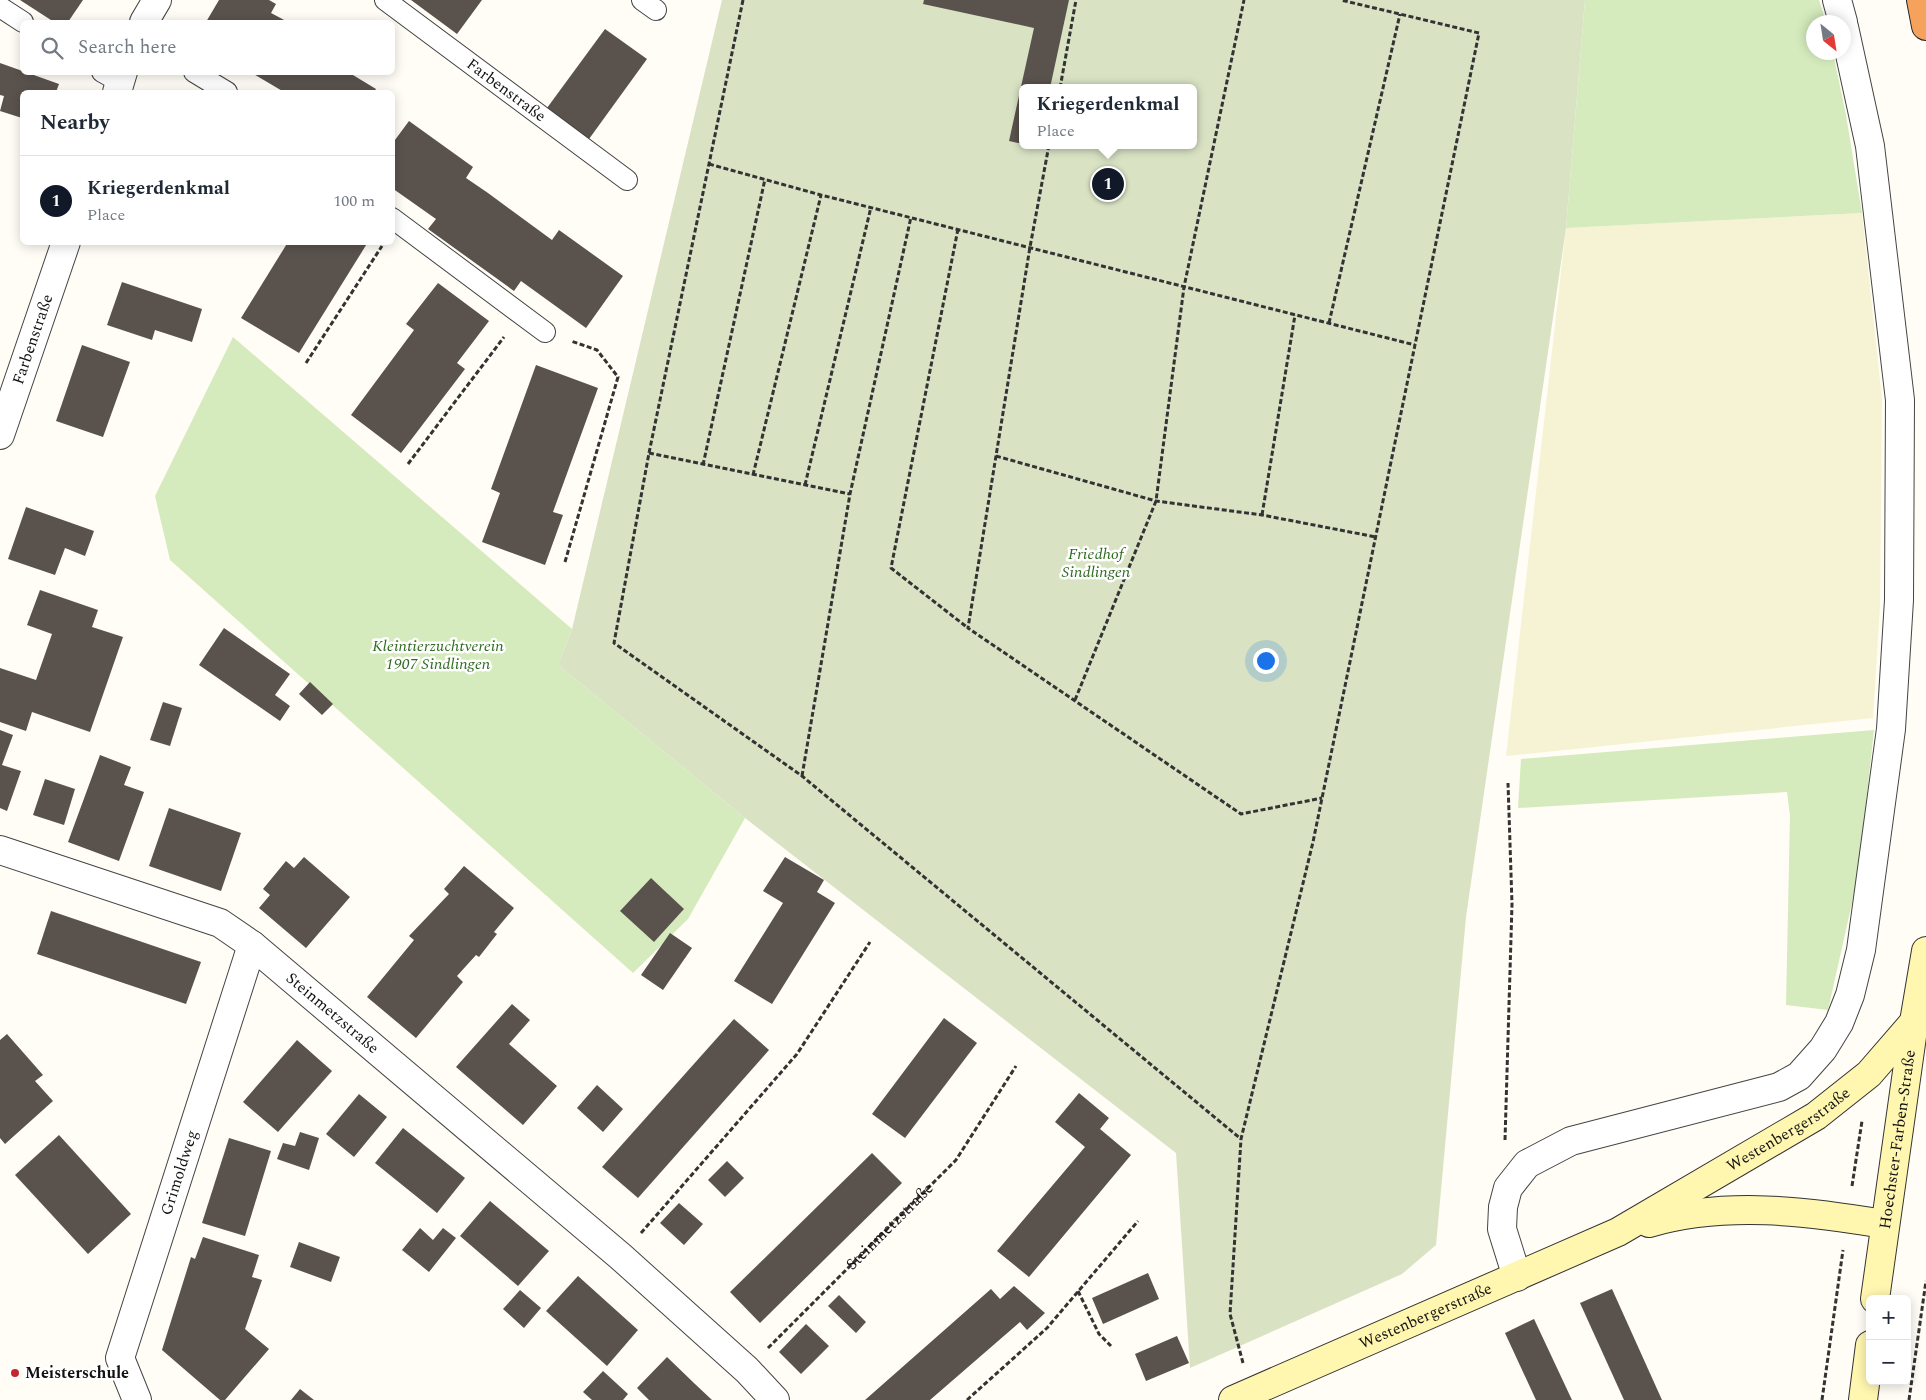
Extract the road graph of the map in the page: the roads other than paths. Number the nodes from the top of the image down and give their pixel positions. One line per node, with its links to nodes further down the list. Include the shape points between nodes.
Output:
1 (157, 0): 8 (street)
2 (385, 0): 13 (lane, Farbenstraße)
3 (1837, 0): 6 (street)
4 (1921, 0): 9 (highway)
5 (0, 7): 7 (lane)
6 (1840, 15)
7 (20, 20)
8 (145, 20)
9 (1926, 26)
10 (1851, 59): 24 (street, via 1870,146 1900,400 1899,600 1892,729 1861,950 1850,995 1839,1023 1823,1049 1799,1076 1779,1088 1571,1141 1527,1164 1508,1188 1503,1207 1502,1229)
11 (199, 75): 12 (lane)
12 (224, 90)
13 (627, 180)
14 (395, 220): 16 (lane)
15 (65, 245): 17 (street, Farbenstraße)
16 (545, 332)
17 (0, 435)
18 (0, 850): 19 (street, Steinmetzstraße, via 220,923)
19 (252, 945): 28 (street, Grimoldweg, via 120,1358); 29 (street, Steinmetzstraße, via 620,1256 747,1370)
20 (1926, 952): 21 (street, Hoechster-Farben-Straße)
21 (1914, 1022): 22 (street, Hoechster-Farben-Straße); 23 (street, Westenbergerstraße, via 1869,1074 1816,1116)
22 (1884, 1224): 23 (street, Westenbergerstraße, via 1752,1208 1662,1219); 25 (street, Hoechster-Farben-Straße)
23 (1618, 1232): 24 (street, Westenbergerstraße)
24 (1517, 1277): 27 (street, Westenbergerstraße)
25 (1875, 1295)
26 (1866, 1376): 30 (street)
27 (1243, 1396)
28 (137, 1400)
29 (775, 1400)
30 (1863, 1400)

